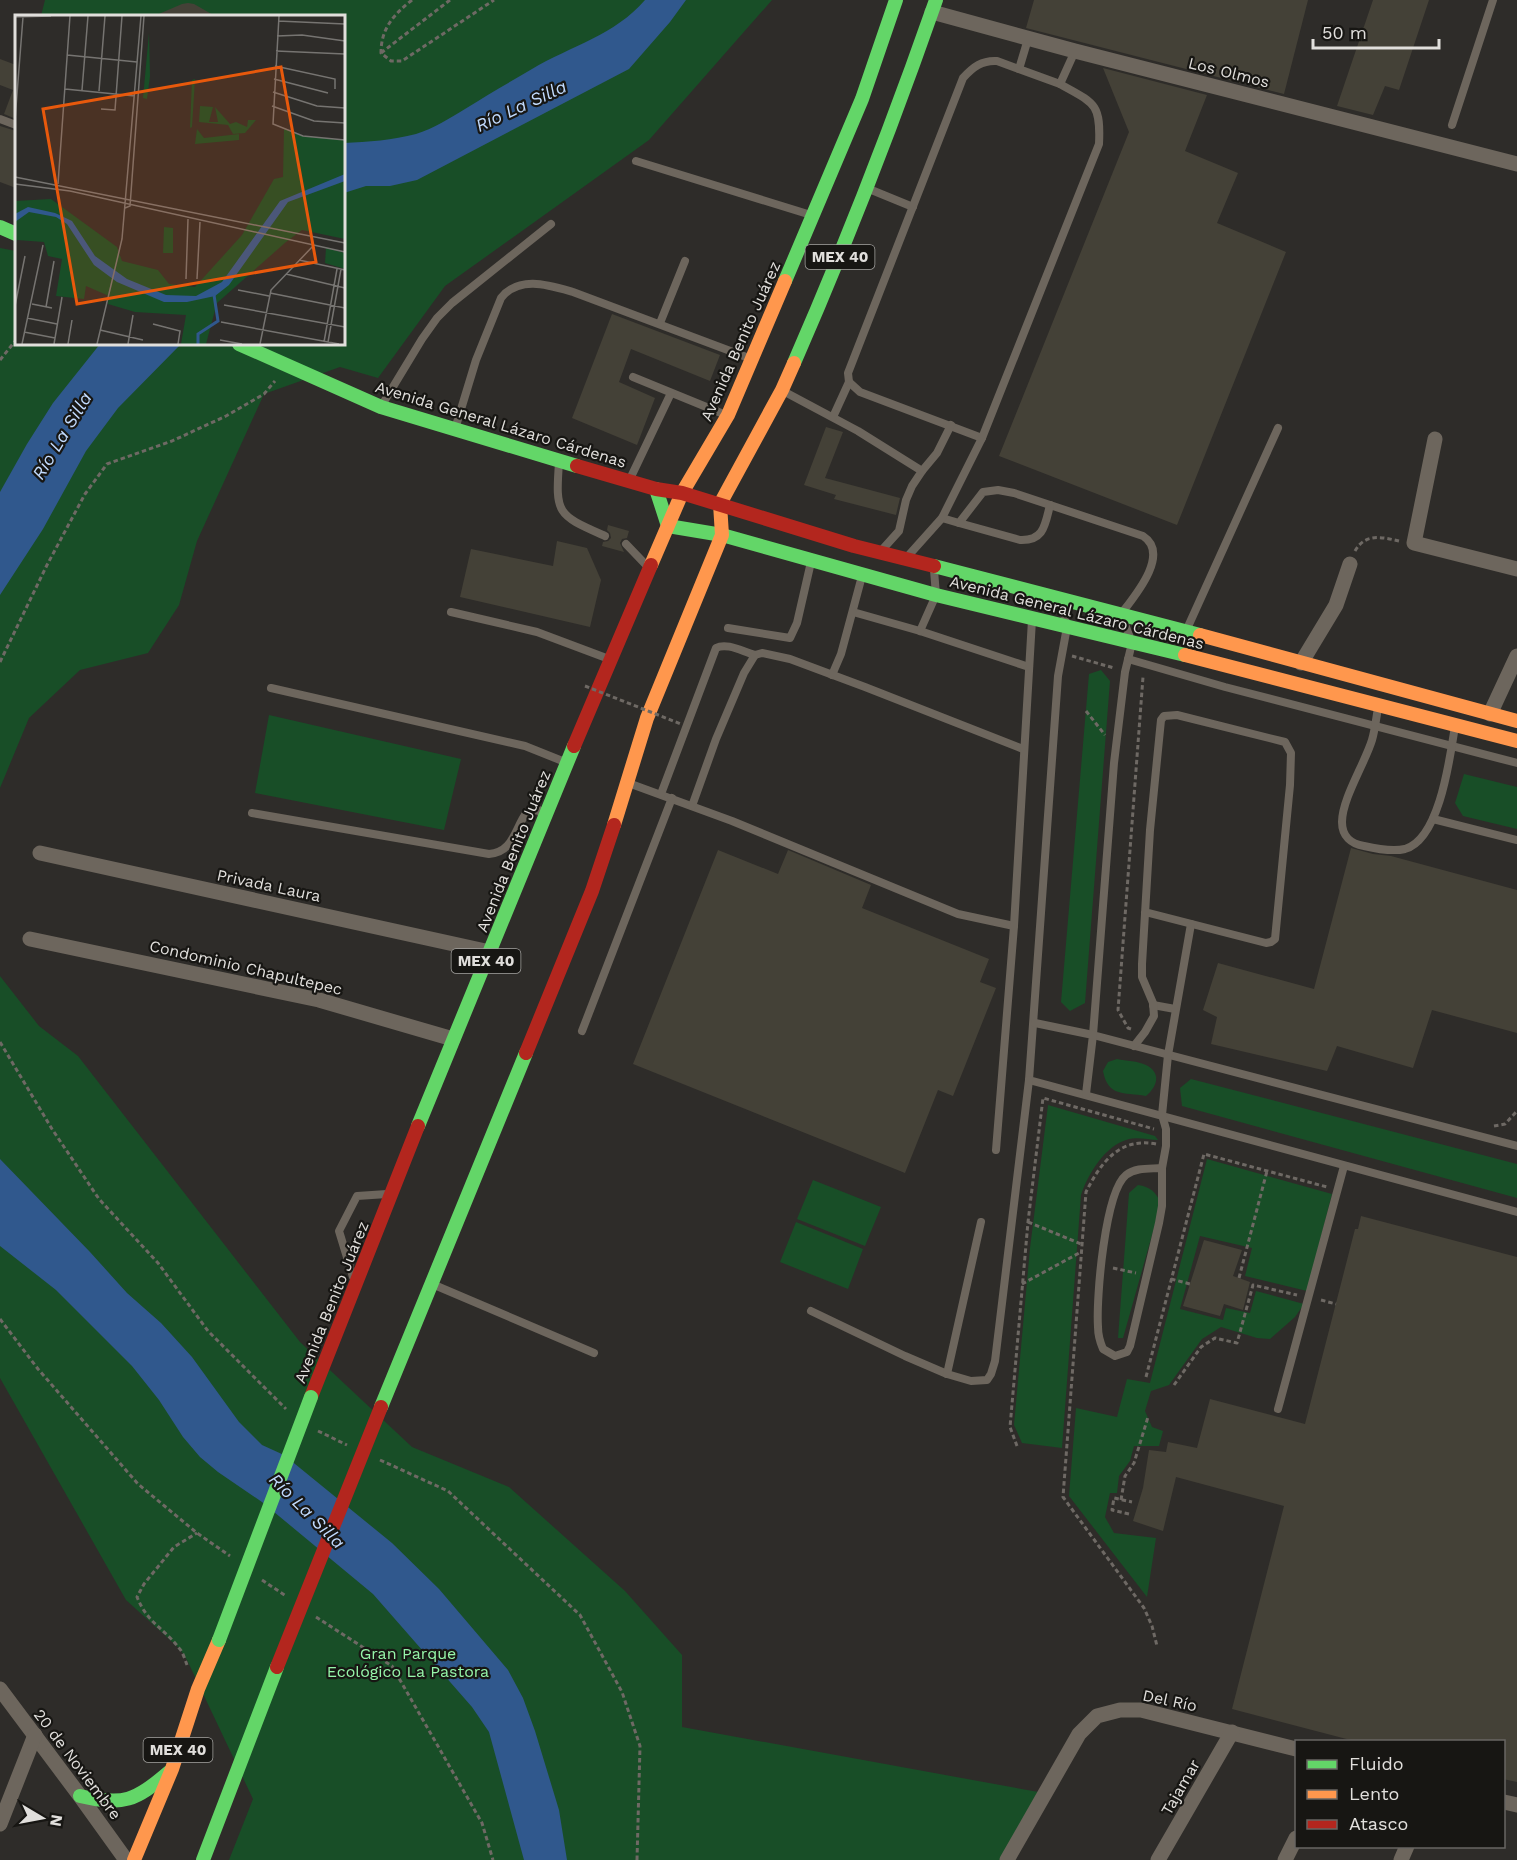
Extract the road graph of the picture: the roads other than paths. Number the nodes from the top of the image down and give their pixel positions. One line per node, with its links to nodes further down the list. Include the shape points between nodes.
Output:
1 (896, 0): 15 (main road, Avenida Benito Juárez / MEX 40, via 862,99)
2 (1493, 0): 10 (lane)
3 (933, 4): 4 (street, Los Olmos); 13 (main road, MEX 40)
4 (1028, 39): 5 (street, Los Olmos); 6 (lane)
5 (1075, 51): 7 (lane); 12 (street, Los Olmos)
6 (1019, 69): 7 (lane); 14 (lane, via 988,60 974,66 963,78)
7 (1060, 84): 31 (lane, via 1090,101 1096,110 1100,121 1099,144)
8 (0, 119): 9 (lane)
9 (15, 125)
10 (1452, 125)
11 (636, 161): 15 (lane)
12 (1517, 164)
13 (868, 188): 14 (lane); 23 (main road, MEX 40)
14 (913, 207): 22 (lane, via 848,373)
15 (813, 216): 20 (main road, Avenida Benito Juárez / MEX 40)
16 (551, 224): 25 (lane, via 437,318)
17 (686, 261): 18 (lane)
18 (660, 323): 20 (lane); 30 (lane, via 545,285 523,284 507,290 486,333)
19 (241, 345): 25 (main road, Avenida General Lázaro Cárdenas)
20 (752, 359): 26 (main road, Avenida Benito Juárez / MEX 40)
21 (633, 377): 24 (lane)
22 (849, 382): 27 (lane); 28 (lane, via 861,392)
23 (782, 390): 27 (lane); 38 (main road, MEX 40)
24 (671, 393): 26 (lane); 35 (lane)
25 (381, 406): 30 (main road, Avenida General Lázaro Cárdenas)
26 (728, 416): 37 (main road, Avenida Benito Juárez / MEX 40)
27 (833, 417): 34 (lane)
28 (951, 425): 31 (lane); 34 (lane, via 937,453)
29 (1278, 428): 63 (lane)
30 (454, 431): 33 (main road, Avenida General Lázaro Cárdenas)
31 (982, 438): 40 (lane)
32 (1435, 439): 52 (street, via 1414,543)
33 (560, 462): 35 (main road, Avenida General Lázaro Cárdenas); 44 (lane, via 559,507 576,523)
34 (922, 471): 46 (lane, via 906,500 899,531)
35 (629, 481): 36 (main road, Avenida General Lázaro Cárdenas)
36 (656, 489): 37 (main road, Avenida General Lázaro Cárdenas); 42 (main road)
37 (682, 493): 38 (main road, Avenida General Lázaro Cárdenas); 42 (main road, Avenida Benito Juárez / MEX 40)
38 (720, 504): 43 (main road); 46 (main road, Avenida General Lázaro Cárdenas)
39 (1050, 505): 41 (lane, via 1014,493 989,490 978,496); 41 (lane, via 1045,526 1030,540); 58 (lane, via 1143,536 1151,544 1147,579)
40 (942, 518): 41 (lane); 47 (lane)
41 (959, 523)
42 (668, 526): 43 (main road, Avenida General Lázaro Cárdenas); 51 (main road, Avenida Benito Juárez / MEX 40)
43 (722, 535): 48 (main road, Avenida General Lázaro Cárdenas); 85 (main road, via 647,718)
44 (605, 536)
45 (626, 544): 51 (lane)
46 (880, 552): 47 (main road, Avenida General Lázaro Cárdenas)
47 (905, 559): 50 (main road, Avenida General Lázaro Cárdenas)
48 (812, 560): 53 (main road, Avenida General Lázaro Cárdenas); 61 (lane, via 790,638)
49 (1350, 564): 71 (street, via 1336,605)
50 (934, 566): 54 (lane); 55 (main road, Avenida General Lázaro Cárdenas)
51 (649, 568): 70 (main road, Avenida Benito Juárez / MEX 40)
52 (1517, 569)
53 (862, 574): 54 (main road, Avenida General Lázaro Cárdenas); 57 (lane)
54 (936, 595): 59 (main road, Avenida General Lázaro Cárdenas); 62 (lane)
55 (1059, 598): 58 (main road, Avenida General Lázaro Cárdenas); 60 (lane)
56 (451, 612): 70 (lane, via 537,632)
57 (853, 612): 62 (lane); 73 (lane)
58 (1121, 614): 63 (main road, Avenida General Lázaro Cárdenas); 64 (lane)
59 (1032, 619): 60 (main road, Avenida General Lázaro Cárdenas); 72 (lane)
60 (1067, 627): 64 (main road, Avenida General Lázaro Cárdenas); 101 (lane, via 1058,676)
61 (728, 628)
62 (920, 631): 72 (lane)
63 (1186, 632): 65 (main road, Avenida General Lázaro Cárdenas)
64 (1132, 642): 66 (main road, Avenida General Lázaro Cárdenas); 69 (lane)
65 (1249, 650): 66 (main road, via 1262,653 1249,658); 71 (main road, Avenida General Lázaro Cárdenas)
66 (1176, 653): 75 (main road, Avenida General Lázaro Cárdenas)
67 (755, 655): 73 (lane, via 772,654); 86 (lane, via 721,645 716,648); 88 (lane, via 716,739)
68 (1517, 656): 76 (street)
69 (1128, 659): 79 (lane); 103 (lane, via 1113,774)
70 (610, 660): 83 (main road, Avenida Benito Juárez / MEX 40)
71 (1301, 663): 76 (main road, Avenida General Lázaro Cárdenas)
72 (1029, 667): 82 (lane)
73 (832, 675): 82 (lane)
74 (270, 688): 83 (lane, via 525,746)
75 (1378, 704): 78 (main road, Avenida General Lázaro Cárdenas); 79 (lane)
76 (1490, 714): 77 (main road, Avenida General Lázaro Cárdenas)
77 (1517, 721)
78 (1455, 724): 80 (main road, Avenida General Lázaro Cárdenas); 81 (lane)
79 (1374, 727): 81 (lane); 91 (lane, via 1344,808 1342,821 1349,842 1383,850 1406,848 1417,843)
80 (1517, 741)
81 (1451, 747): 84 (lane); 91 (lane)
82 (1023, 750): 96 (lane)
83 (567, 763): 90 (main road, Avenida Benito Juárez / MEX 40)
84 (1517, 763)
85 (626, 782): 86 (lane); 117 (main road, via 587,902)
86 (661, 795): 87 (lane)
87 (672, 798): 88 (lane); 102 (lane)
88 (692, 806): 96 (lane, via 958,914)
89 (252, 813): 90 (lane, via 489,854 507,847 527,812 539,810)
90 (544, 819): 98 (main road, Avenida Benito Juárez / MEX 40)
91 (1433, 819): 92 (lane)
92 (1517, 840)
93 (40, 853): 98 (street, Privada Laura)
94 (1145, 912): 95 (lane); 95 (lane, via 1159,728 1164,716 1177,715 1285,742 1291,762 1275,939 1266,943); 99 (lane, via 1142,977)
95 (1191, 924): 100 (lane)
96 (1014, 926): 111 (lane)
97 (30, 939): 104 (street, Condominio Chapultepec, via 319,1000)
98 (490, 952): 104 (main road, Avenida Benito Juárez / MEX 40)
99 (1153, 1005): 100 (lane); 105 (lane, via 1152,1022)
100 (1175, 1009): 106 (lane)
101 (1035, 1023): 103 (lane); 107 (lane)
102 (582, 1030)
103 (1093, 1035): 105 (lane); 108 (lane)
104 (453, 1039): 114 (main road, Avenida Benito Juárez / MEX 40)
105 (1134, 1046): 106 (lane)
106 (1168, 1055): 109 (lane); 110 (lane)
107 (1029, 1080): 108 (lane); 121 (lane, via 991,1374 979,1382)
108 (1086, 1094): 109 (lane)
109 (1162, 1115): 112 (lane); 113 (lane, via 1166,1128)
110 (1517, 1146)
111 (996, 1150)
112 (1344, 1166): 115 (lane); 122 (lane)
113 (1162, 1168): 113 (lane, via 1160,1223 1134,1334 1127,1352 1115,1356 1103,1349 1098,1328 1111,1206 1126,1175 1139,1169)
114 (392, 1193): 118 (main road, Avenida Benito Juárez / MEX 40); 118 (lane, via 357,1196 339,1231)
115 (1517, 1212)
116 (981, 1222): 121 (lane)
117 (430, 1284): 120 (lane); 133 (main road, bridge)
118 (356, 1285): 127 (main road, Avenida Benito Juárez / MEX 40, bridge, via 198,1689)
119 (811, 1311): 121 (lane)
120 (594, 1353)
121 (947, 1374)
122 (1278, 1409)
123 (0, 1689): 125 (street, 20 de Noviembre)
124 (1232, 1732): 126 (street, Del Río); 134 (street, Del Río, via 1141,1710 1097,1716 1079,1734); 135 (street, Tajamar)
125 (34, 1735): 128 (street, 20 de Noviembre); 129 (street)
126 (1295, 1749)
127 (172, 1769): 128 (main road, via 143,1794 122,1802); 132 (main road, Avenida Benito Juárez / MEX 40)
128 (80, 1796): 131 (street, 20 de Noviembre)
129 (0, 1824)
130 (1295, 1840): 136 (street)
131 (126, 1860)
132 (134, 1860)
133 (203, 1860)
134 (1007, 1860)
135 (1158, 1860)
136 (1285, 1860)

